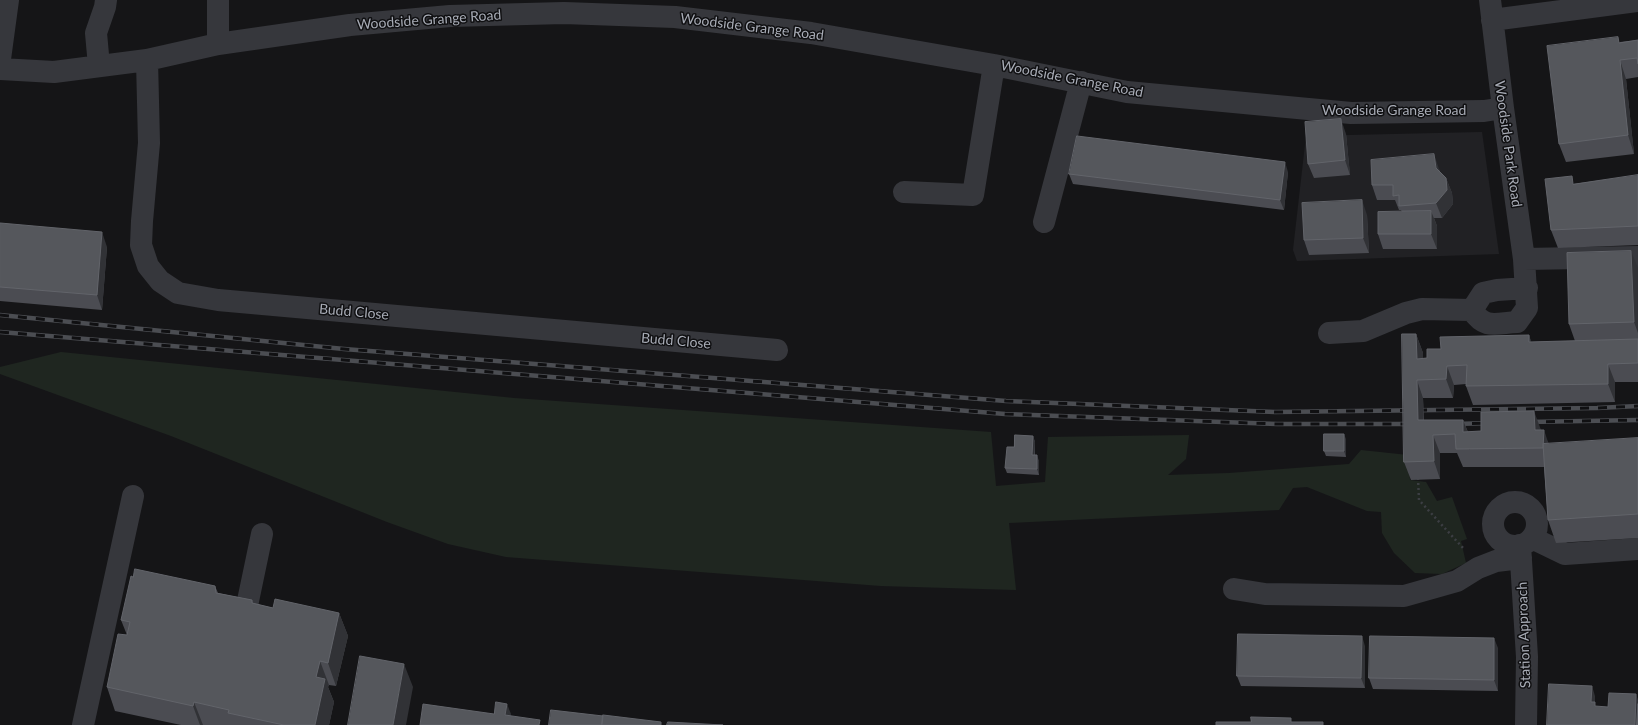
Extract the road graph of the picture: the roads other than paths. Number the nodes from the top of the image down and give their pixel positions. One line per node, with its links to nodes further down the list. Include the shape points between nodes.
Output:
1 (8, 0): 7 (street)
2 (106, 0): 10 (street, via 96,33)
3 (218, 0): 6 (street)
4 (1638, 1): 5 (street)
5 (1491, 10): 13 (street, Woodside Park Road)
6 (218, 44): 8 (street, Woodside Grange Road); 9 (street, Woodside Grange Road, via 350,25 450,16 564,13 674,17 803,32)
7 (0, 59)
8 (147, 60): 10 (street, Woodside Grange Road); 21 (street, Budd Close, via 149,143 141,246 148,266 160,281 178,293 218,300)
9 (994, 64): 12 (street, Woodside Grange Road); 14 (street, via 973,195)
10 (99, 66): 11 (street, Woodside Grange Road, via 54,72)
11 (0, 69)
12 (1081, 82): 13 (street, Woodside Grange Road, via 1127,92 1351,113); 15 (street)
13 (1503, 108): 17 (street, Woodside Park Road)
14 (904, 192)
15 (1044, 222)
16 (1638, 257): 17 (street)
17 (1524, 259): 18 (street, Woodside Park Road)
18 (1527, 288): 19 (street, via 1483,293); 19 (street, Woodside Park Road, via 1527,308 1517,322 1487,324 1478,319)
19 (1472, 310): 20 (street, via 1422,308 1363,331)
20 (1329, 333)
21 (776, 350)
22 (133, 496): 28 (street)
23 (262, 534): 27 (street)
24 (1524, 547): 25 (street, via 1565,554); 26 (street, via 1457,581 1404,596 1265,594); 29 (street, Station Approach)
25 (1638, 549)
26 (1234, 589)
27 (244, 620)
28 (83, 725)
29 (1526, 725)

